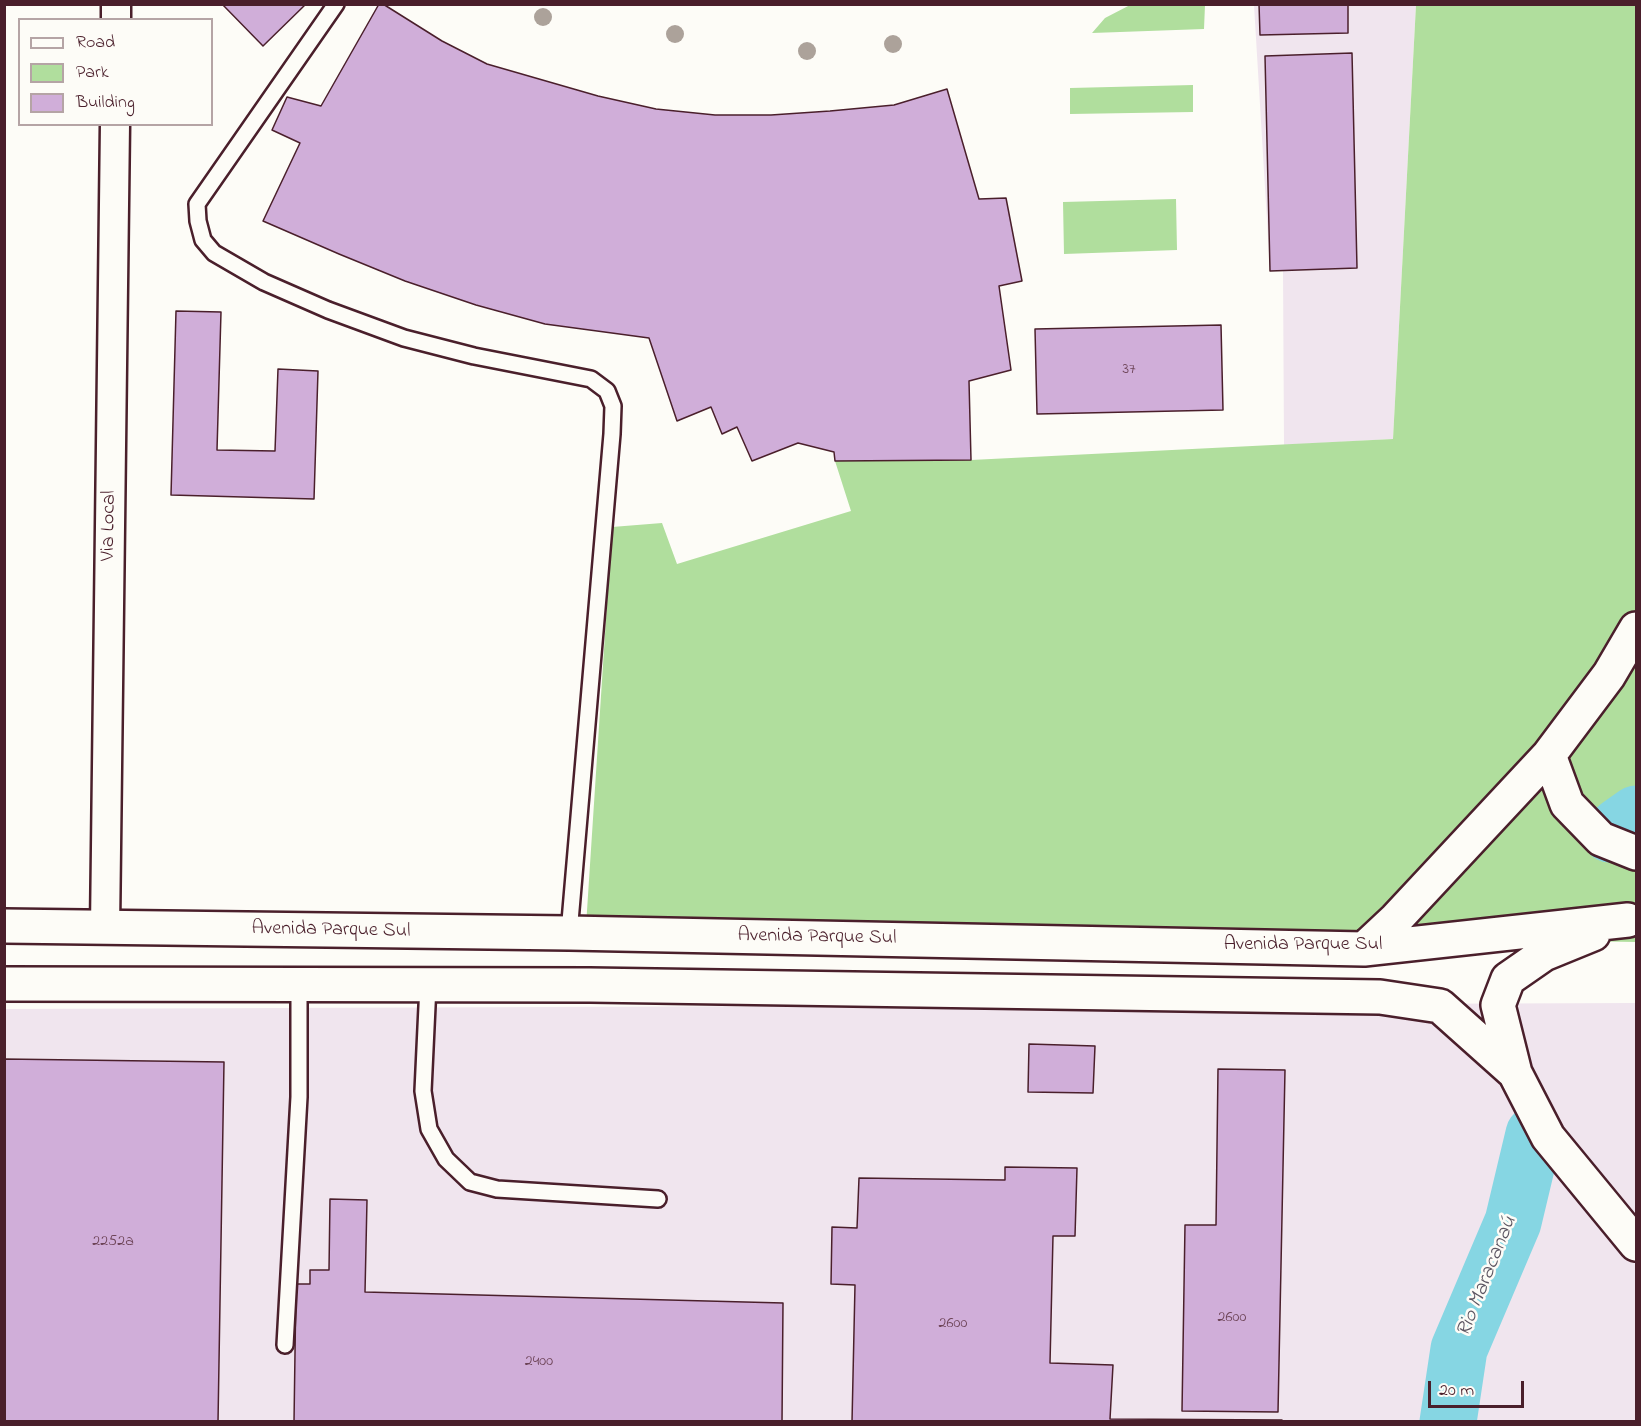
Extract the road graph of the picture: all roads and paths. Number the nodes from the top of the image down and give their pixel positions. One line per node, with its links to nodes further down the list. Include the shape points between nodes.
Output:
1 (336, 4): 9 (lane, via 197,204 198,221 203,240 214,253 264,282 328,310 404,338 591,379 607,391 613,406 612,434)
2 (115, 126): 8 (street, Via Local)
3 (1636, 629): 4 (street, via 1609,675)
4 (1549, 755): 5 (street, via 1567,804 1601,839); 10 (street)
5 (1636, 853)
6 (1632, 918): 10 (street, Avenida Parque Sul); 14 (street, Avenida Parque Sul, via 1544,954 1508,979 1498,1005)
7 (4, 926): 8 (street, Avenida Parque Sul)
8 (105, 928): 9 (street, Avenida Parque Sul)
9 (569, 933): 10 (street, Avenida Parque Sul)
10 (1364, 949)
11 (4, 984): 12 (street, Avenida Parque Sul)
12 (299, 985): 13 (street, Avenida Parque Sul); 17 (lane, via 299,1097)
13 (428, 985): 14 (street, Avenida Parque Sul, via 1380,996 1440,1006); 15 (lane, via 423,1091 429,1129 446,1159 470,1182 497,1189)
14 (1515, 1072): 16 (street, Avenida Parque Sul, via 1548,1137)
15 (658, 1199)
16 (1636, 1244)
17 (285, 1345)

